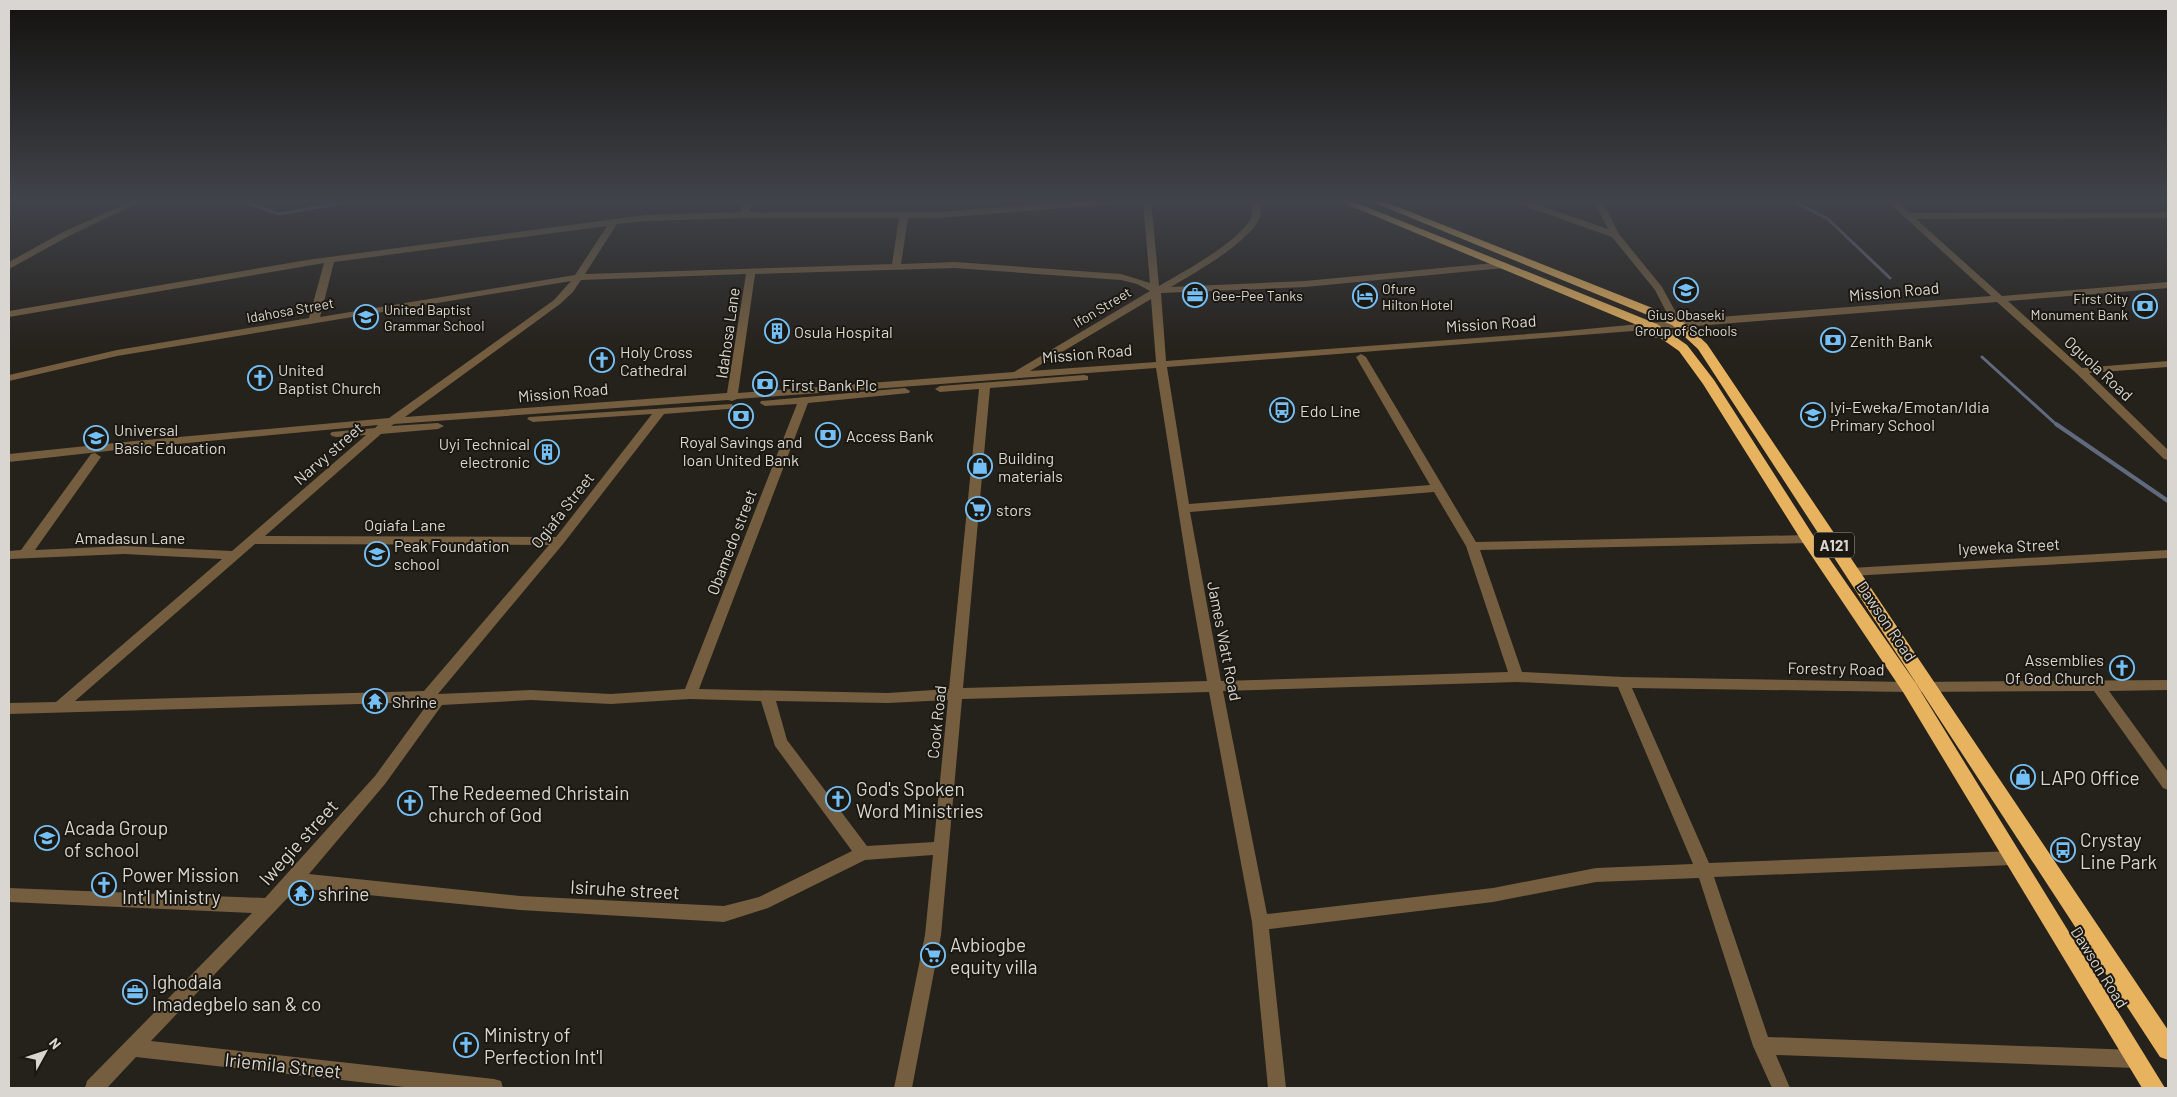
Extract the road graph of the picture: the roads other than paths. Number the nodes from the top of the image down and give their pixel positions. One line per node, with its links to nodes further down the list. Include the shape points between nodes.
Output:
1 (37, 250): 13 (street)
2 (403, 250): 11 (street)
3 (596, 250): 16 (street, Narvy street)
4 (899, 250): 14 (street)
5 (1152, 250): 18 (street, James Watt Road)
6 (1223, 250): 18 (street, Ifon Street)
7 (1468, 250): 12 (highway, Dawson Road / A121)
8 (1490, 250): 23 (highway, Dawson Road / A121)
9 (1627, 250): 23 (street, via 1659,289)
10 (1946, 250): 20 (street, Oguola Road)
11 (330, 260): 21 (street); 22 (street)
12 (1504, 265): 18 (street, Idahosa Street, via 1305,284); 23 (highway, Dawson Road / A121)
13 (9, 266)
14 (896, 267): 15 (street, Idahosa Street); 18 (street, Idahosa Street, via 976,265 1122,277)
15 (751, 272): 16 (street, Idahosa Street); 31 (street, Idahosa Lane)
16 (579, 278): 22 (street, Idahosa Street); 34 (street, Narvy street, via 557,302)
17 (2168, 285): 20 (street, Mission Road)
18 (1156, 290): 26 (street, James Watt Road); 28 (street, Ifon Street)
19 (2168, 293): 20 (street, Mission Road)
20 (2003, 302): 23 (street, Mission Road); 23 (street, Mission Road, via 1700,323); 27 (street, Oguola Road)
21 (9, 314)
22 (314, 320): 29 (street, Idahosa Street, via 117,353)
23 (1670, 329): 24 (street, Mission Road); 26 (street, Mission Road); 43 (highway, Dawson Road / A121, via 1709,383); 50 (highway, Dawson Road / A121, via 1703,347)
24 (1361, 356): 26 (street, Mission Road); 40 (street)
25 (2168, 364): 27 (street)
26 (1162, 367): 28 (street, Mission Road); 30 (street, Mission Road); 41 (street, James Watt Road)
27 (2080, 371): 36 (street, Oguola Road)
28 (1016, 375): 31 (street, Mission Road)
29 (9, 378)
30 (985, 386): 32 (street, Mission Road); 59 (street, Cook Road)
31 (732, 398): 34 (street, Mission Road, via 631,402)
32 (803, 400): 33 (street, Mission Road); 58 (street, Obamedo street)
33 (660, 411): 35 (street, Mission Road); 44 (street, Ogiafa Street)
34 (393, 420): 35 (street, Narvy street); 38 (street, Mission Road)
35 (379, 430): 37 (street, Mission Road); 42 (street, Narvy street)
36 (2167, 454)
37 (95, 457): 39 (street, Mission Road); 46 (street)
38 (9, 458)
39 (9, 466)
40 (1436, 488): 41 (street); 45 (street)
41 (1185, 508): 57 (street, James Watt Road)
42 (251, 540): 44 (street, Ogiafa Lane); 49 (street, Narvy street)
43 (1808, 540): 45 (street); 54 (highway, Dawson Road / A121)
44 (559, 541): 61 (street, Ogiafa Street)
45 (1472, 546): 51 (street)
46 (25, 554): 48 (street, Amadasun Lane); 49 (street, Amadasun Lane, via 124,550)
47 (2168, 554): 50 (street, Iyeweka Street)
48 (9, 555)
49 (234, 555): 63 (street, Narvy street)
50 (1851, 572): 55 (highway, Dawson Road / A121)
51 (1517, 677): 52 (street, Forestry Road); 57 (street, Forestry Road)
52 (1623, 682): 54 (street, Forestry Road); 68 (street)
53 (2168, 685): 56 (street, Forestry Road)
54 (1909, 687): 55 (street, Forestry Road); 67 (highway, Dawson Road / A121)
55 (1929, 687): 56 (street, Forestry Road); 75 (highway, Dawson Road / A121)
56 (2098, 687): 64 (street)
57 (1216, 688): 59 (street, Forestry Road); 72 (street, James Watt Road)
58 (690, 694): 60 (street, Forestry Road); 61 (street, Forestry Road, via 611,699 531,695)
59 (957, 694): 60 (street, Forestry Road, via 888,698); 65 (street, Cook Road)
60 (767, 696): 66 (street, via 780,742)
61 (433, 698): 63 (street, Forestry Road); 69 (street, Iwegie street, via 380,780)
62 (9, 709): 63 (street, Forestry Road)
63 (57, 709)
64 (2168, 784)
65 (941, 848): 66 (street, Isiruhe street); 79 (street, Cook Road, via 933,935)
66 (863, 852): 69 (street, Isiruhe street, via 762,904 724,914 520,903)
67 (2012, 858): 68 (street); 76 (highway, Dawson Road / A121)
68 (1704, 870): 72 (street, via 1596,874 1493,895); 73 (street)
69 (294, 880): 71 (street, Iwegie street)
70 (9, 896): 71 (street)
71 (268, 906): 74 (street, Iwegie street)
72 (1260, 922): 80 (street, James Watt Road)
73 (1762, 1046): 76 (street); 81 (street)
74 (132, 1048): 77 (street, Iwegie street); 78 (street, Iriemila Street)
75 (2168, 1049)
76 (2135, 1060): 82 (highway, Dawson Road / A121)
77 (94, 1088)
78 (494, 1088)
79 (903, 1088)
80 (1277, 1088)
81 (1781, 1088)
82 (2154, 1088)

